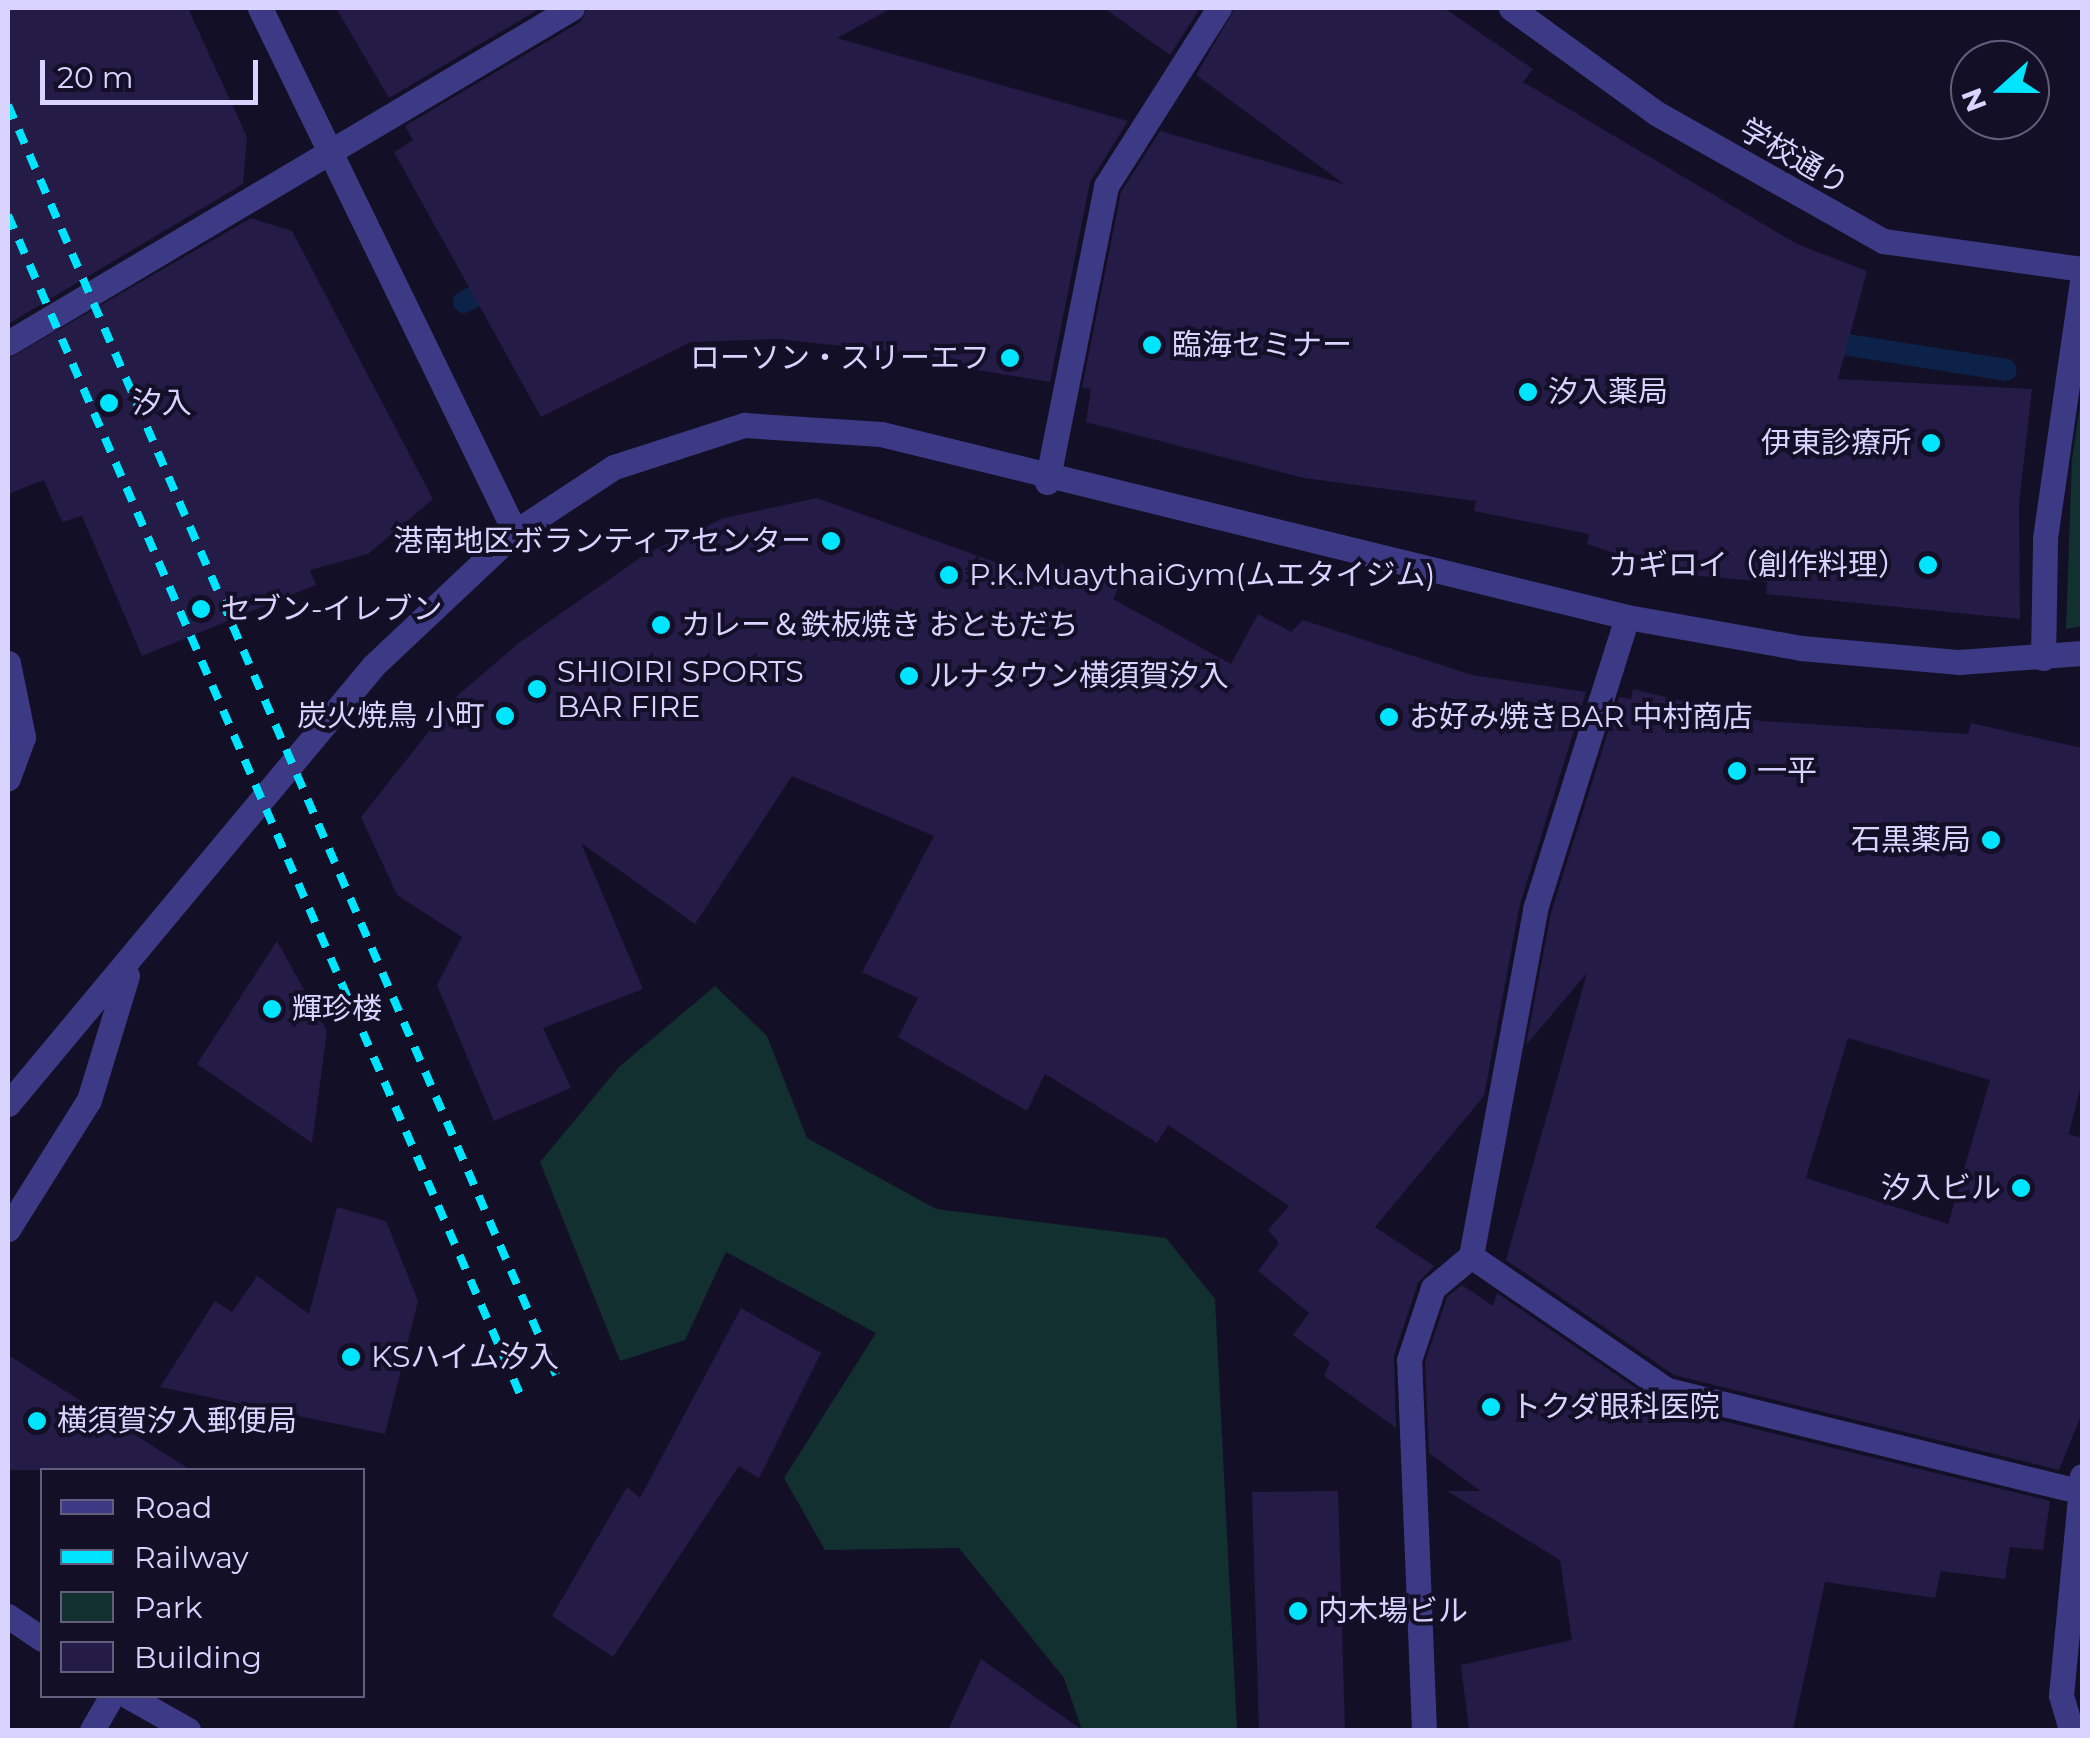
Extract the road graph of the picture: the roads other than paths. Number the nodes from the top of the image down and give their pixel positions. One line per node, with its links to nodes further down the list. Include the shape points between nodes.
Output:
1 (260, 8): 5 (street)
2 (572, 8): 5 (street)
3 (1219, 8): 9 (street, via 1106,186)
4 (1511, 8): 6 (street, 学校通り, via 1656,113 1883,242)
5 (333, 157): 8 (street, via 206,218); 10 (street)
6 (2082, 269)
7 (2082, 280): 13 (street, via 2045,538)
8 (8, 343)
9 (1047, 482): 10 (street, via 881,434 744,425 614,468); 11 (street)
10 (516, 532): 16 (street, via 373,666)
11 (1627, 617): 13 (street, via 1801,648); 19 (street, via 1534,909)
12 (2082, 654): 13 (street)
13 (2043, 658)
14 (8, 663): 15 (street, via 23,737)
15 (8, 778)
16 (132, 962): 17 (street); 18 (street, via 89,1100)
17 (8, 1104)
18 (8, 1229)
19 (1471, 1256): 20 (street, via 1668,1390); 27 (street, via 1433,1288 1408,1360)
20 (2080, 1484): 28 (street, via 2062,1695)
21 (8, 1616): 22 (street)
22 (40, 1639)
23 (111, 1698): 25 (street)
24 (132, 1698): 26 (street)
25 (92, 1730)
26 (188, 1730)
27 (1424, 1730)
28 (2071, 1730)

